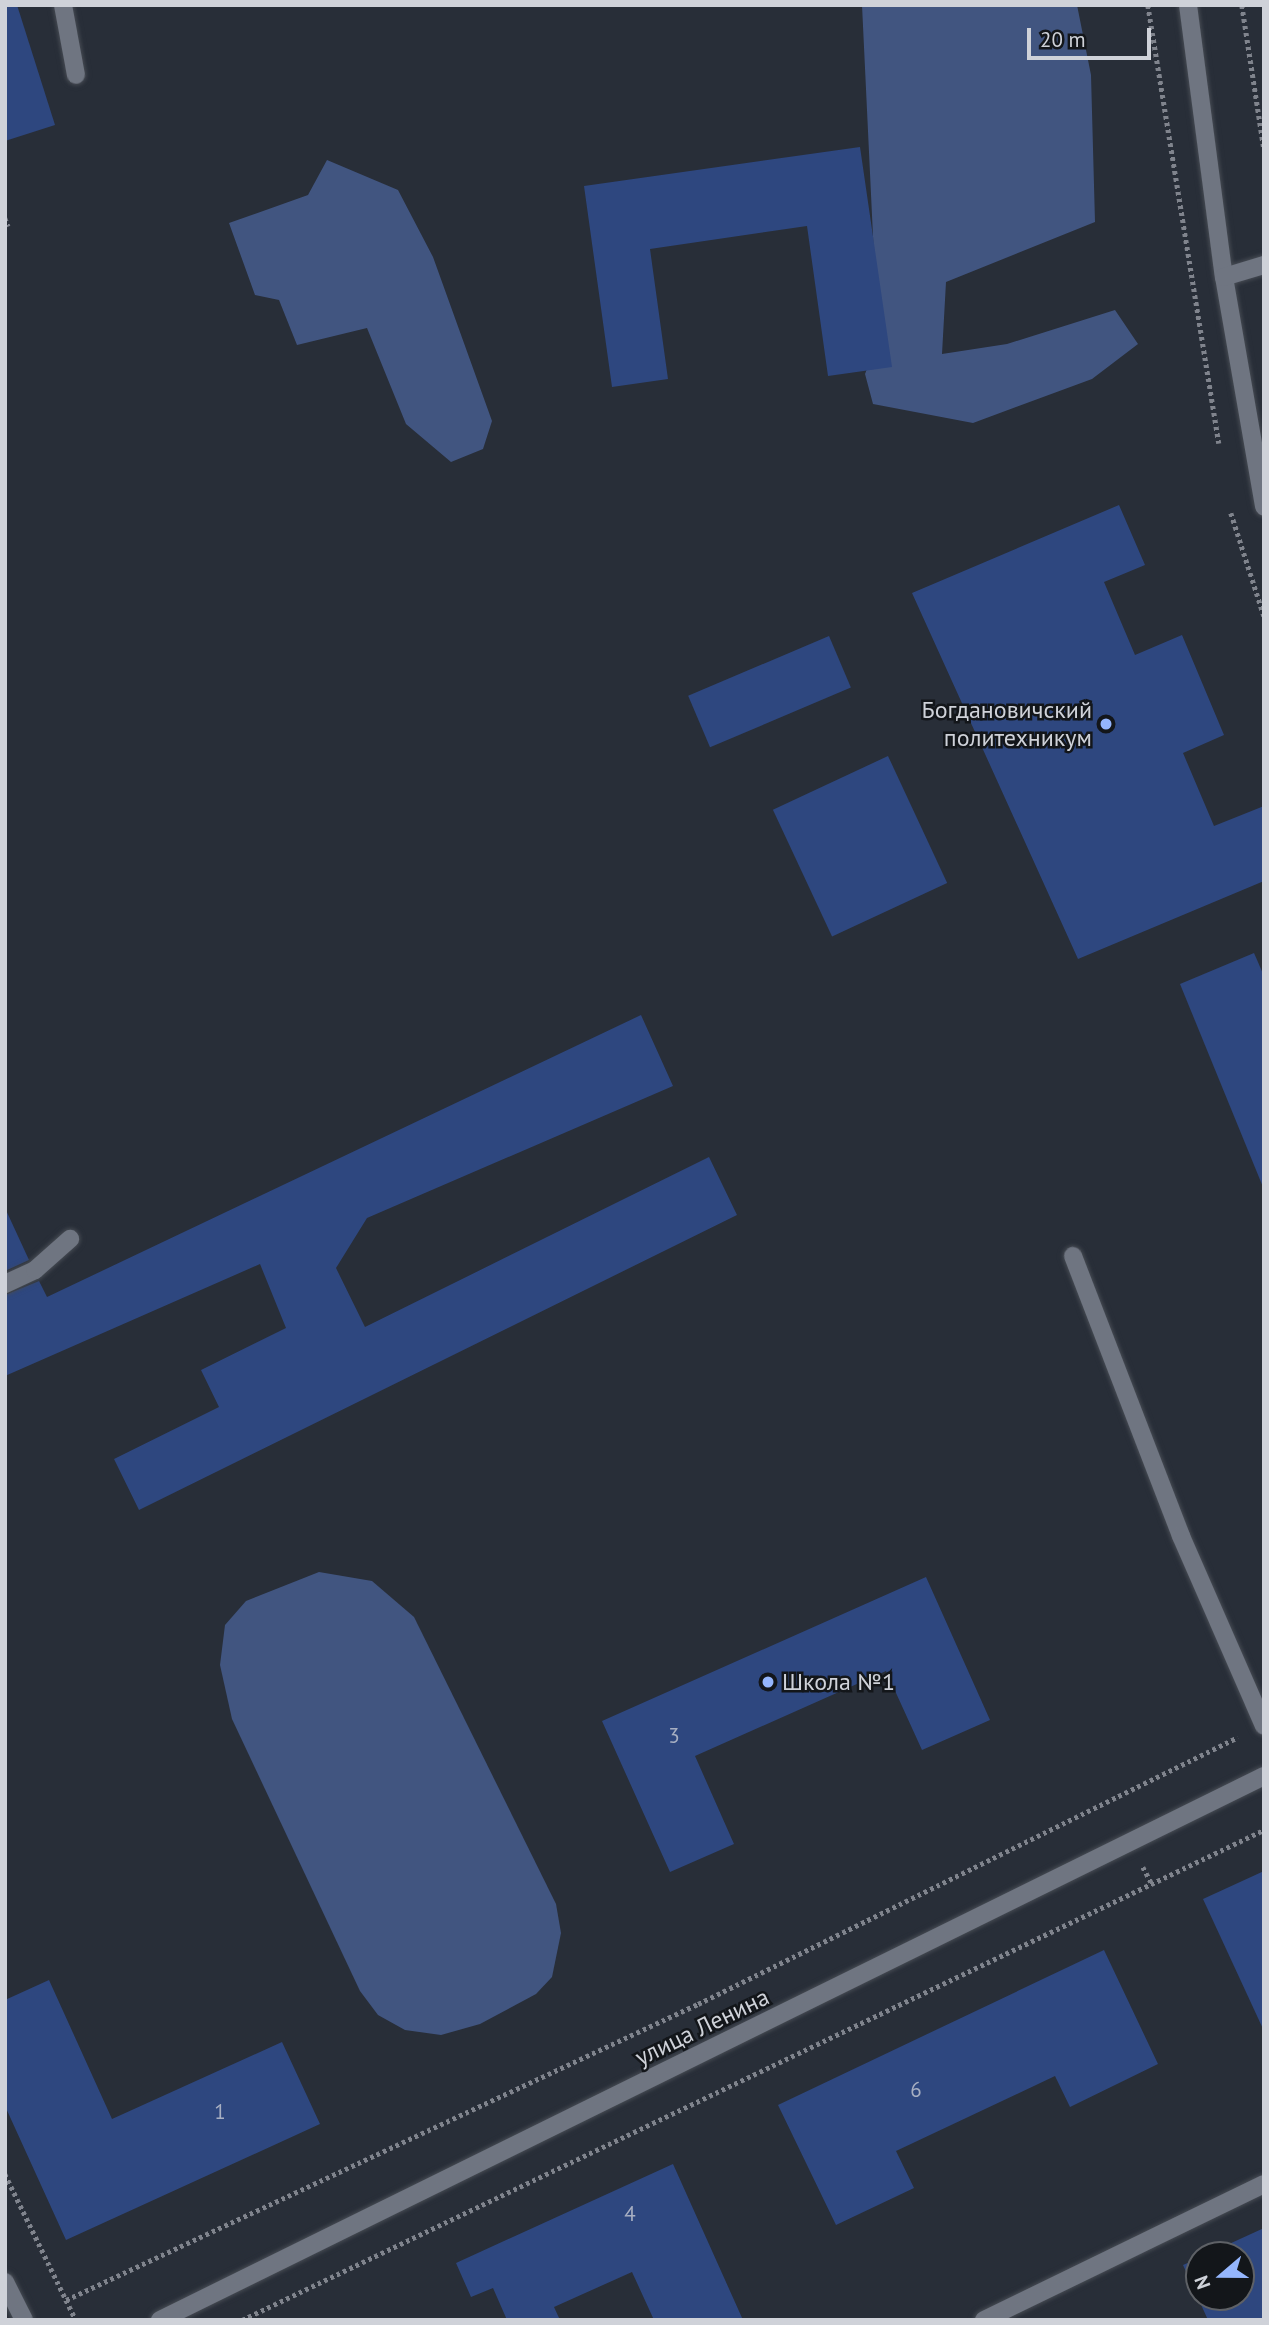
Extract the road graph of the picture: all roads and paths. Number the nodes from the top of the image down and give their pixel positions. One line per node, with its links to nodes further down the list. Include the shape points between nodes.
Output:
1 (63, 5): 4 (street)
2 (1188, 5): 9 (street)
3 (1242, 5): 5 (path)
4 (76, 75)
5 (1264, 149)
6 (5, 218): 7 (path)
7 (8, 226)
8 (1264, 265): 9 (street)
9 (1224, 277): 10 (street)
10 (1264, 508)
11 (70, 1240): 13 (street, via 35,1270)
12 (1073, 1256): 14 (street, via 1181,1536)
13 (5, 1284)
14 (1263, 1725): 20 (path, via 698,2004)
15 (1264, 1776): 23 (street, улица Ленина)
16 (1264, 1830): 24 (path)
17 (5, 2175): 20 (path)
18 (1264, 2184): 25 (street)
19 (5, 2282): 21 (street)
20 (66, 2300): 22 (path)
21 (24, 2320)
22 (76, 2320)
23 (160, 2320)
24 (242, 2320)
25 (985, 2320)

